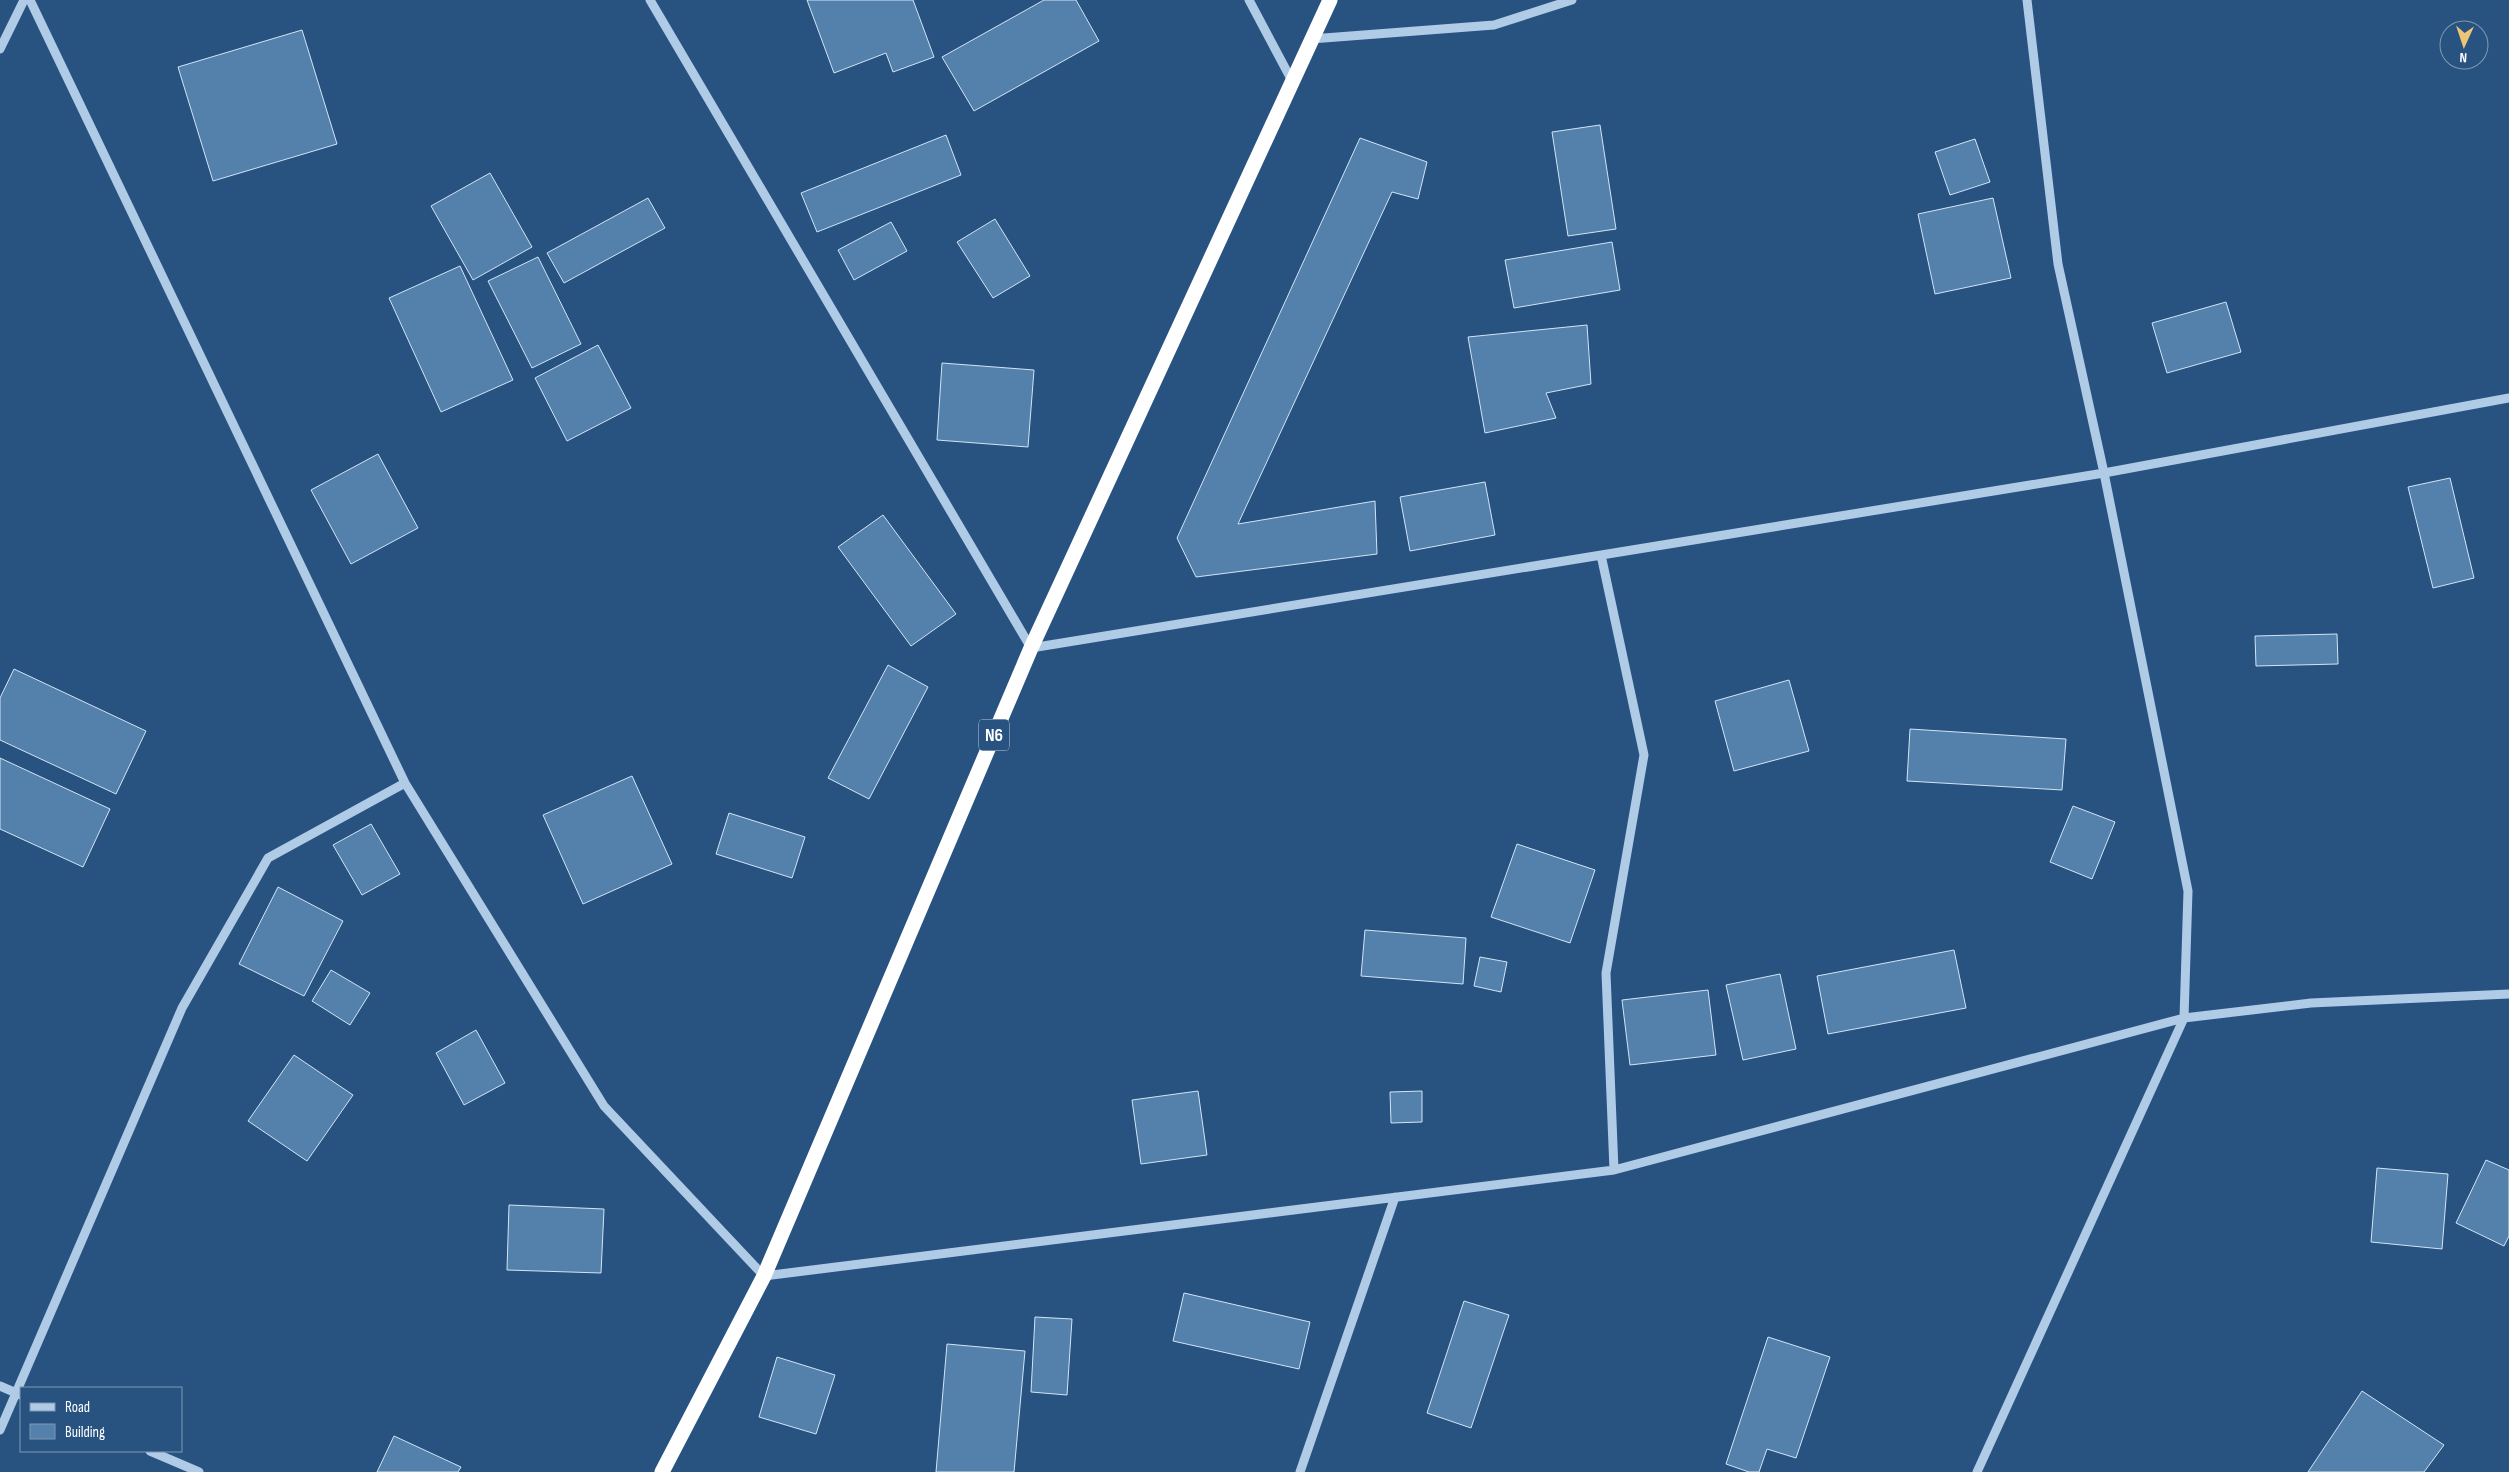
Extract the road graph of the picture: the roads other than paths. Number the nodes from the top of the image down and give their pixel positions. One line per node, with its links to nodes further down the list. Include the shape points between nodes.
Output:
1 (24, 0): 9 (street)
2 (30, 0): 15 (street)
3 (650, 0): 14 (street)
4 (1249, 0): 10 (street)
5 (1330, 0): 8 (highway, N6)
6 (1572, 0): 8 (street, via 1494,25)
7 (2027, 0): 12 (street, via 2058,264)
8 (1311, 39): 10 (highway, N6)
9 (0, 48)
10 (1291, 79): 14 (highway, N6)
11 (2509, 398): 12 (street)
12 (2104, 473): 13 (street); 17 (street, via 2188,891)
13 (1601, 555): 14 (street); 18 (street, via 1644,755 1606,973)
14 (1030, 648): 20 (highway, N6)
15 (404, 783): 20 (street, via 604,1106); 22 (street, via 268,858 182,1008)
16 (2509, 994): 17 (street, via 2311,1003)
17 (2184, 1018): 18 (street); 29 (street)
18 (1614, 1170): 19 (street)
19 (1395, 1197): 20 (street); 28 (street)
20 (764, 1276): 27 (highway, N6)
21 (0, 1386): 23 (street)
22 (21, 1387)
23 (18, 1394): 24 (street)
24 (0, 1430)
25 (152, 1452): 26 (street)
26 (199, 1472)
27 (662, 1472)
28 (1300, 1472)
29 (1977, 1472)

